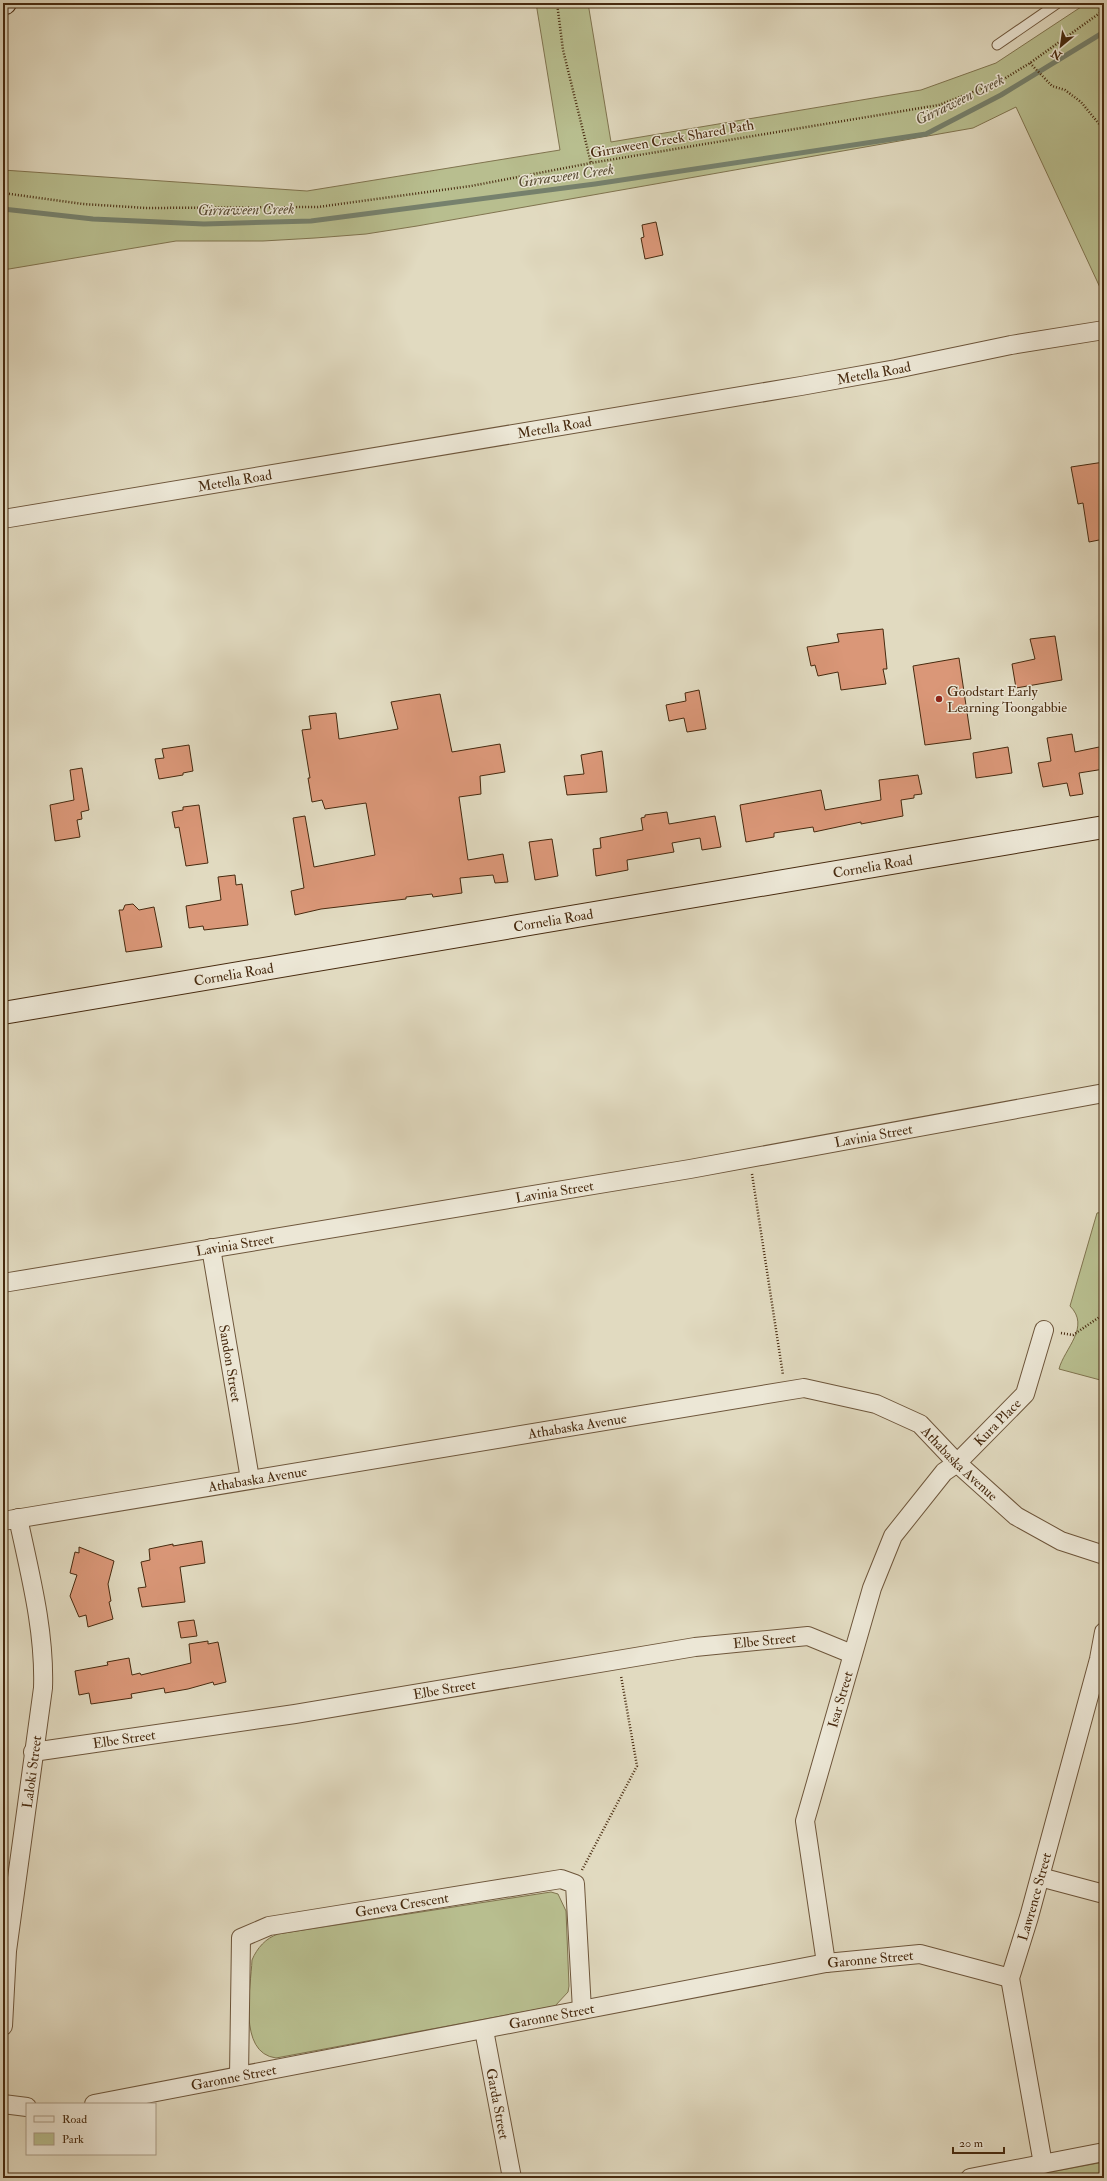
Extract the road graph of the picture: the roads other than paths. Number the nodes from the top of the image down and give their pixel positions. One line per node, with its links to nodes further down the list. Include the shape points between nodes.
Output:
1 (1058, 3): 2 (lane)
2 (997, 45)
3 (1104, 330): 4 (street, Metella Road, via 1011,345 801,386)
4 (3, 519)
5 (1104, 827): 6 (street, Cornelia Road)
6 (3, 1013)
7 (1104, 1094): 8 (street, Lavinia Street, via 749,1158)
8 (211, 1248): 9 (street, Lavinia Street); 12 (street, Sandon Street)
9 (3, 1283)
10 (1044, 1330): 11 (street, Kura Place, via 1024,1394)
11 (957, 1464): 12 (street, Athabaska Avenue, via 920,1424 876,1404 804,1388); 14 (street, Athabaska Avenue, via 1016,1516 1061,1541); 16 (street, Isar Street, via 944,1472 893,1536 872,1588)
12 (250, 1479): 13 (street, Athabaska Avenue)
13 (11, 1520): 18 (street, Laloki Street, via 43,1651 43,1688)
14 (1104, 1555)
15 (1104, 1632): 17 (street, Lawrence Street)
16 (852, 1654): 18 (street, Elbe Street, via 808,1636 695,1647 295,1714); 21 (street, Isar Street, via 805,1820)
17 (1101, 1660): 19 (street, Lawrence Street)
18 (34, 1752): 24 (street, Laloki Street, via 7,1951)
19 (1040, 1877): 20 (street); 22 (street, Lawrence Street)
20 (1104, 1894)
21 (826, 1962): 22 (street, Garonne Street, via 920,1954); 23 (street, Garonne Street)
22 (1010, 1978): 31 (street, Lawrence Street)
23 (582, 2010): 25 (street, Garonne Street); 26 (street, Geneva Crescent, via 575,1884 561,1879 277,1925 241,1938)
24 (3, 2026)
25 (484, 2030): 26 (street, Garonne Street); 32 (street, Garda Street)
26 (239, 2076): 27 (street, Garonne Street)
27 (99, 2103)
28 (3, 2104): 29 (street)
29 (26, 2107)
30 (1104, 2152): 31 (street)
31 (1043, 2164): 33 (street)
32 (512, 2178)
33 (970, 2178)

